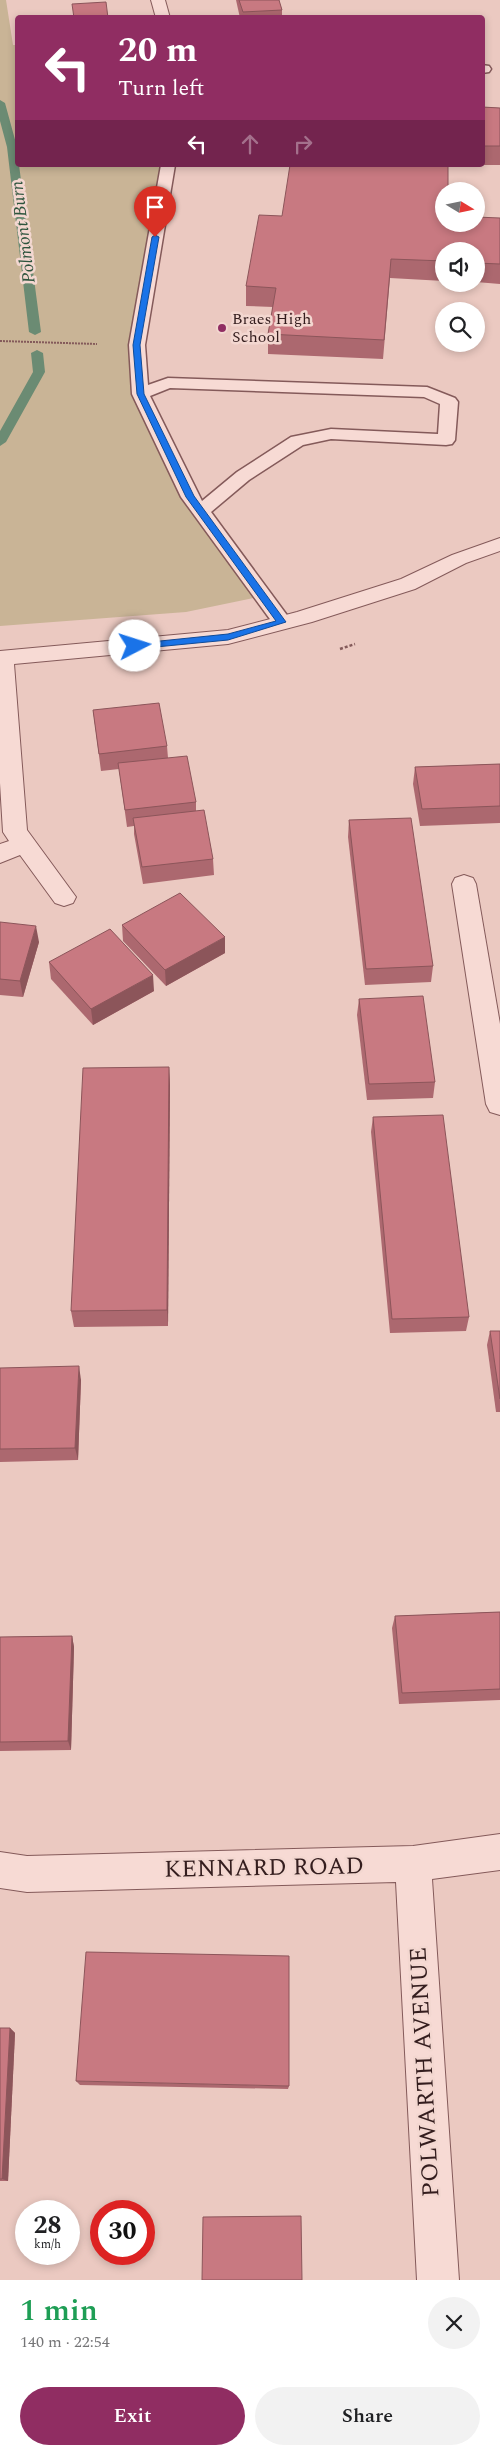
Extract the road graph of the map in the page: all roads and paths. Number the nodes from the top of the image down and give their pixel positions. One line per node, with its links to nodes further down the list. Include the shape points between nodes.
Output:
1 (158, 0): 2 (street)
2 (162, 15)
3 (168, 167): 5 (lane)
4 (0, 341): 5 (path)
5 (137, 345): 6 (lane)
6 (140, 394): 7 (lane, via 190,497); 7 (lane, via 168,383 427,392 449,402 446,440 331,434 297,441 243,476)
7 (201, 511): 9 (lane)
8 (500, 544): 9 (street, via 459,558 408,584)
9 (282, 622): 10 (street, via 228,637)
10 (2, 658): 11 (street, via 15,832)
11 (24, 844): 12 (street); 14 (street)
12 (0, 854)
13 (464, 884): 15 (street)
14 (64, 897)
15 (497, 1066): 16 (street)
16 (500, 1104)
17 (500, 1852): 18 (street, KENNARD ROAD)
18 (413, 1864): 19 (street, KENNARD ROAD); 20 (street, POLWARTH AVENUE)
19 (13, 1872)
20 (438, 2280)

